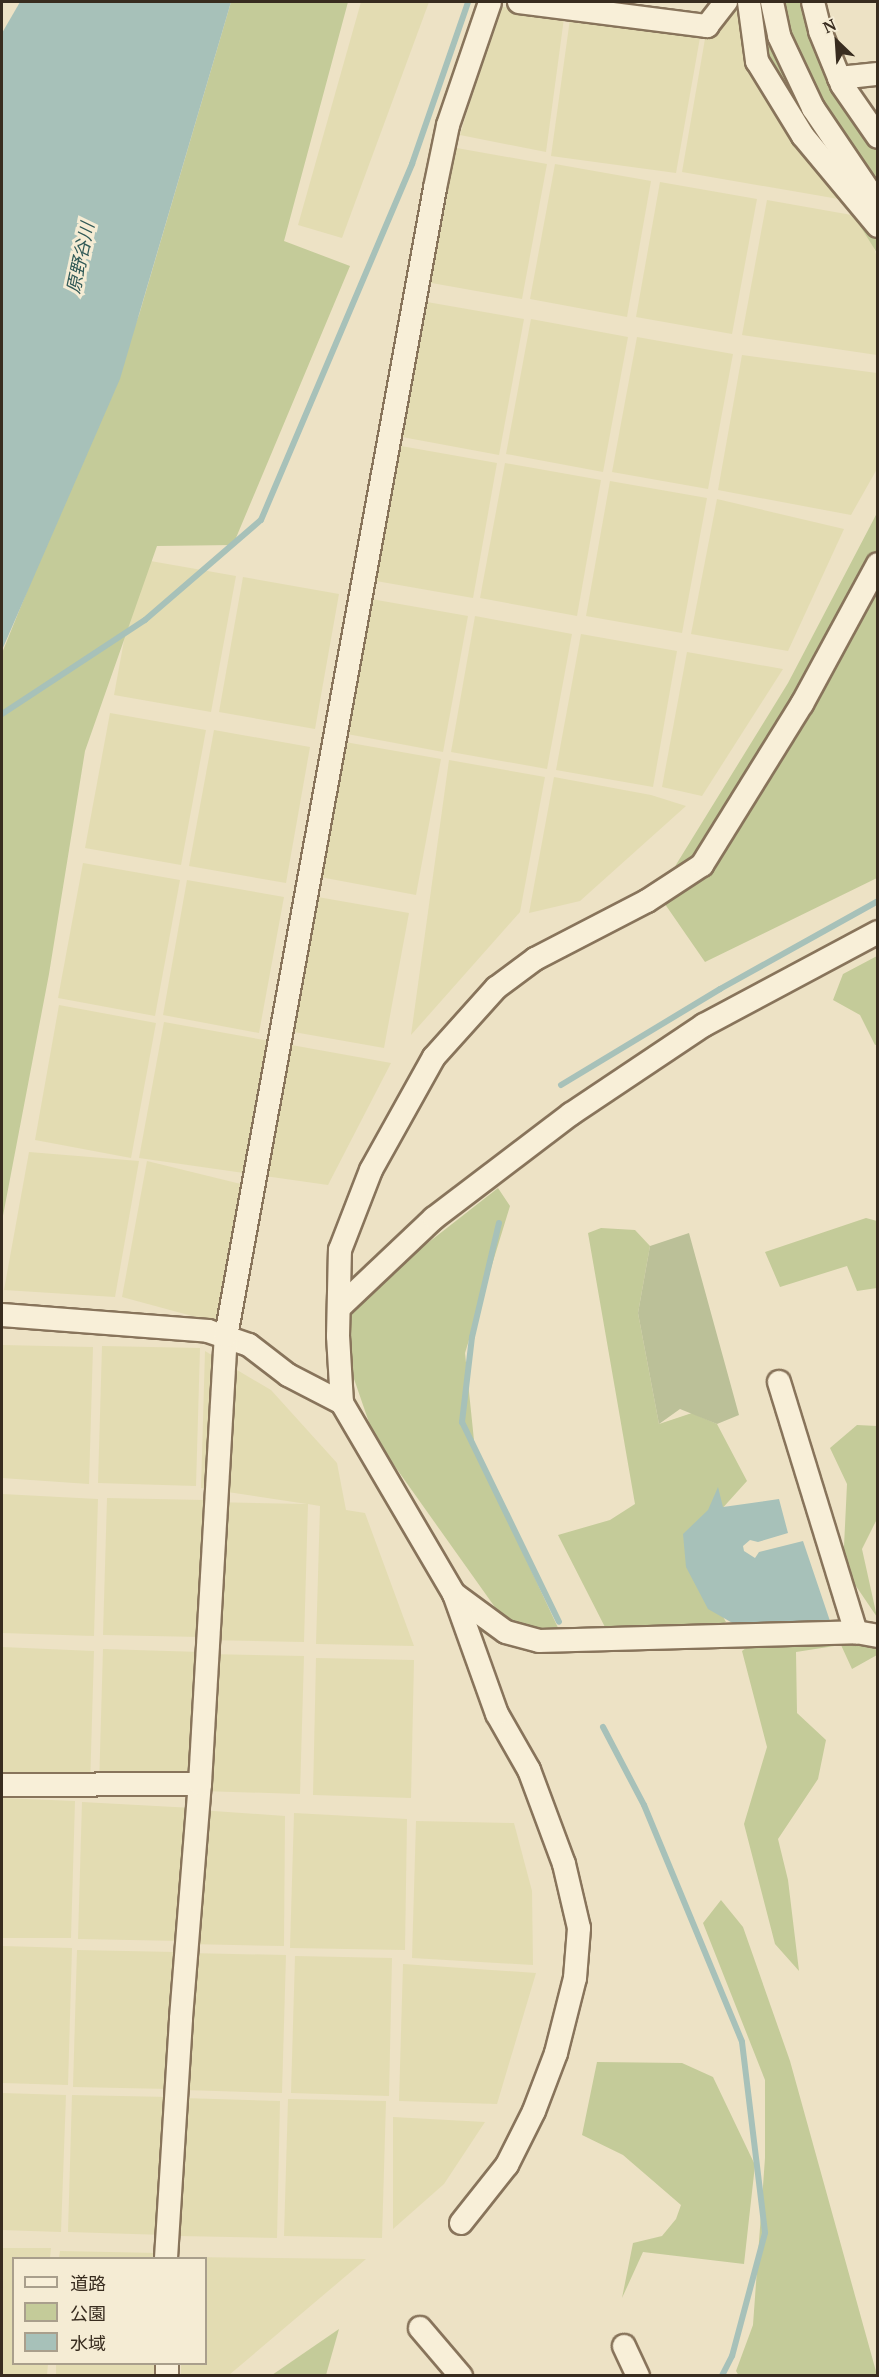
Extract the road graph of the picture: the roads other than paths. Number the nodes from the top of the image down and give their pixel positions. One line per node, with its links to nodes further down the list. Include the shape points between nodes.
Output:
1 (490, 2): 16 (street, via 448,126 435,188)
2 (519, 2): 3 (street, via 707,26)
3 (726, 2)
4 (749, 2): 11 (street, via 757,61 802,136)
5 (772, 2): 10 (street, via 779,36 813,108)
6 (813, 2): 8 (street)
7 (878, 74): 8 (street)
8 (839, 78): 9 (street)
9 (878, 137)
10 (878, 204)
11 (878, 225)
12 (878, 564): 14 (street, via 802,704 702,864 647,901 527,965 496,988 434,1057 371,1170 340,1250)
13 (878, 932): 14 (street, via 704,1025 571,1114 434,1218)
14 (340, 1307): 18 (street)
15 (2, 1315): 16 (street, via 163,1326)
16 (226, 1336): 18 (street, via 249,1345 288,1375); 21 (street)
17 (779, 1382): 20 (street)
18 (342, 1403): 19 (street)
19 (454, 1594): 20 (street, via 506,1632 538,1641); 23 (street, via 497,1714 529,1770 564,1864 579,1928 575,1978 556,2053 534,2110 507,2165)
20 (867, 1634)
21 (200, 1784): 22 (street); 24 (street)
22 (2, 1785)
23 (461, 2223)
24 (166, 2257)
25 (420, 2328): 27 (street)
26 (624, 2346): 28 (street)
27 (461, 2376)
28 (638, 2376)

